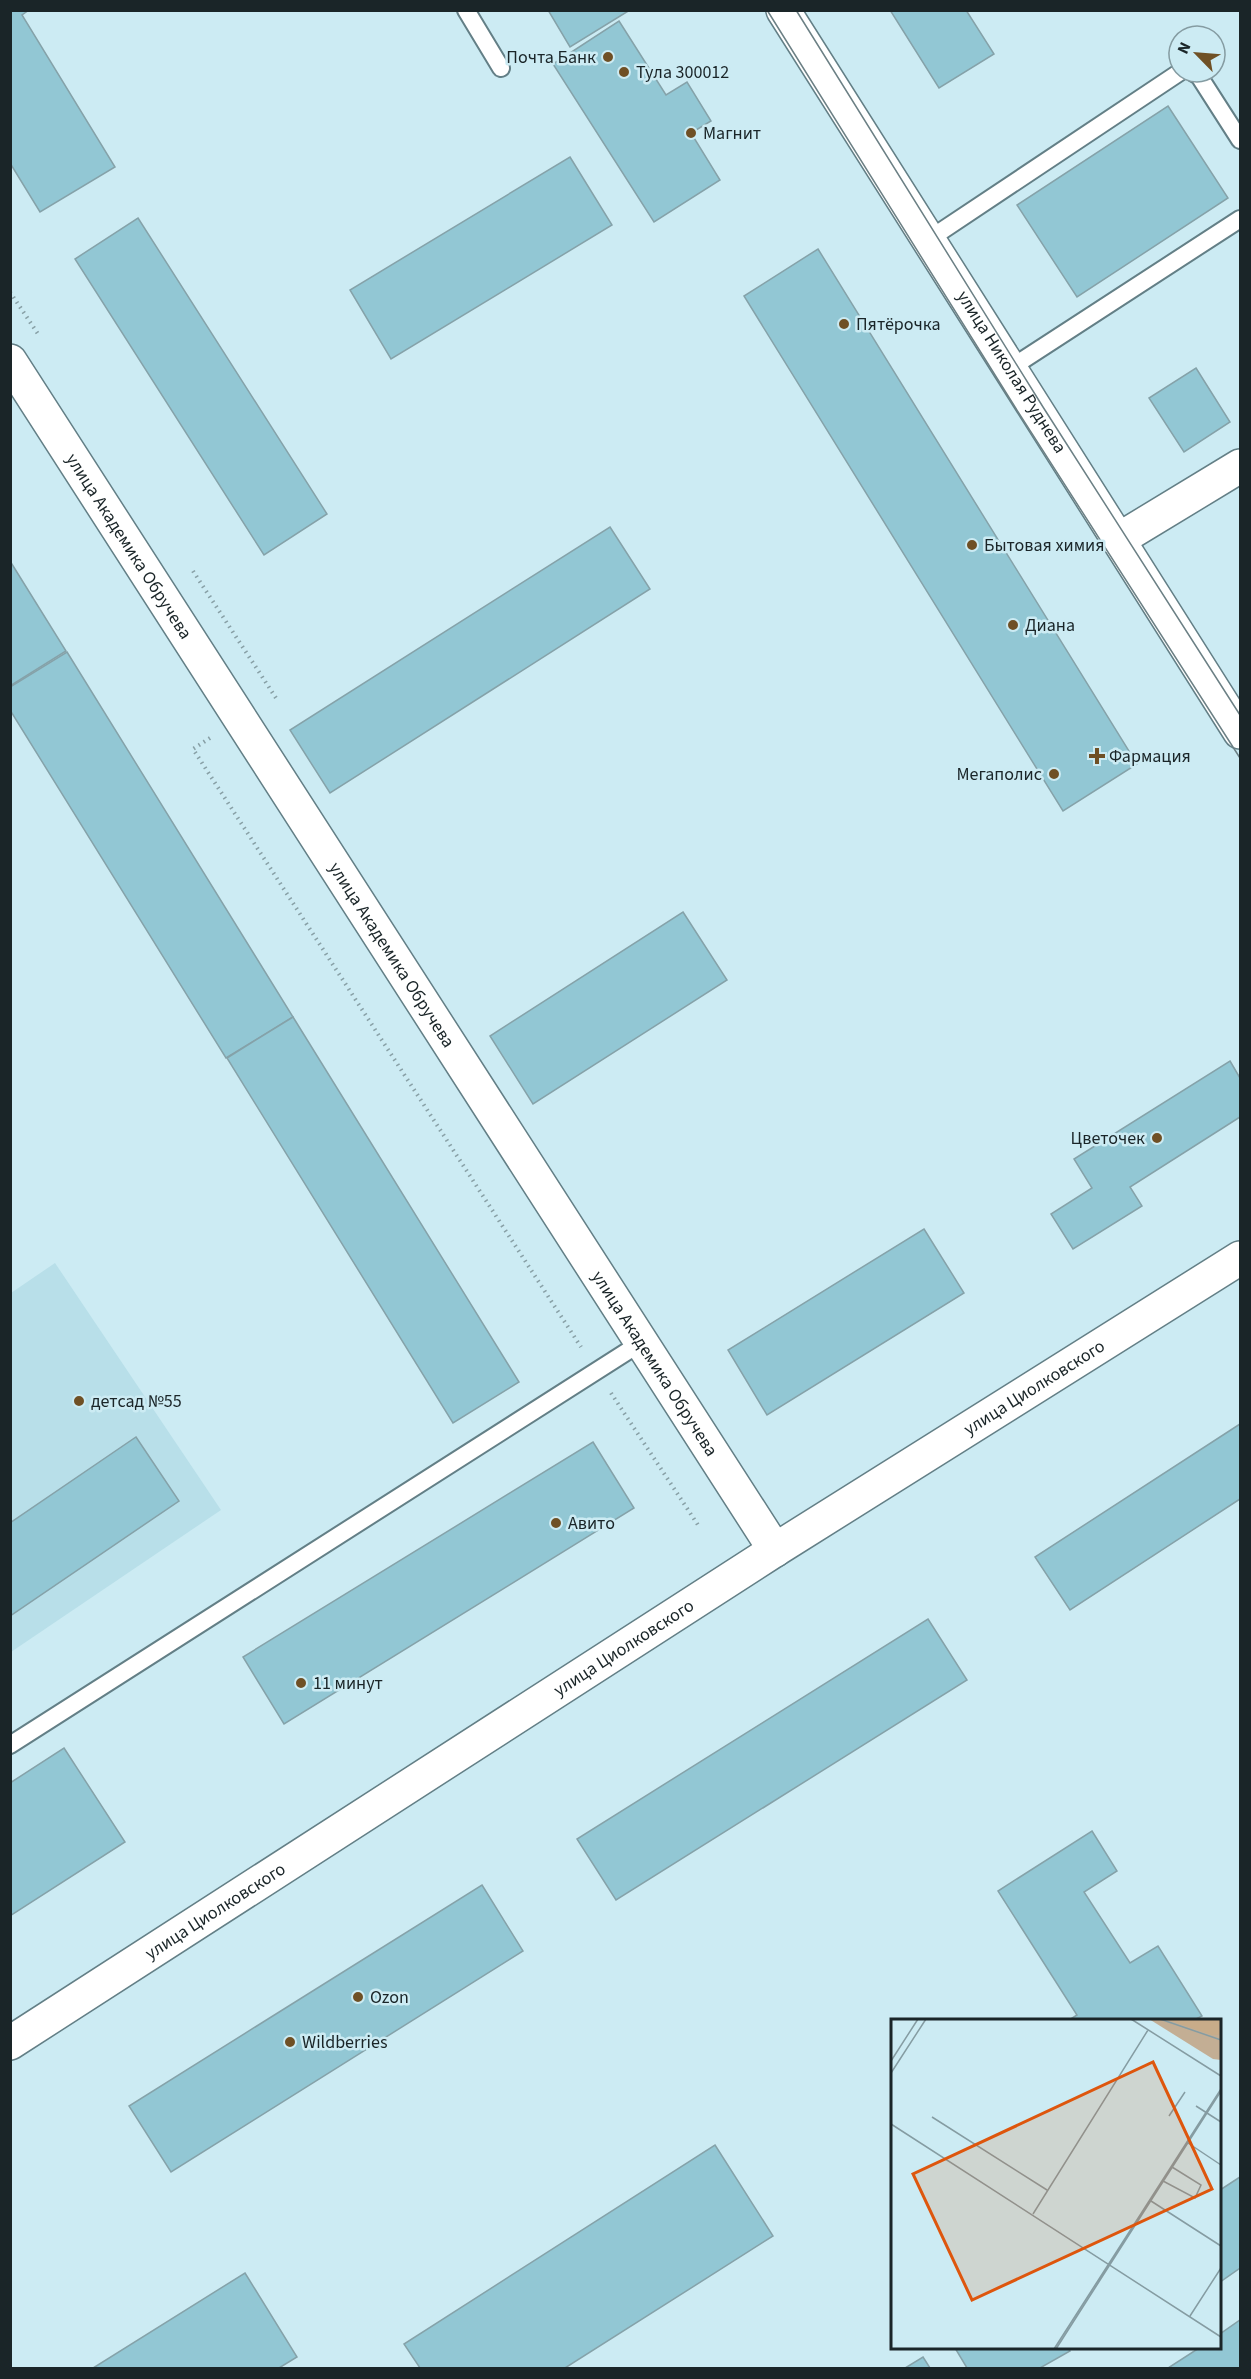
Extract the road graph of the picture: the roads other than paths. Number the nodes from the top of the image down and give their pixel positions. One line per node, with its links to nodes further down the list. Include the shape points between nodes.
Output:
1 (466, 10): 3 (lane)
2 (792, 14): 8 (street, улица Николая Руднева)
3 (501, 68)
4 (1167, 81): 8 (lane)
5 (1204, 84): 6 (lane)
6 (1240, 140)
7 (1240, 219): 10 (lane)
8 (928, 240): 12 (street, улица Николая Руднева)
9 (1070, 329): 10 (lane)
10 (1054, 340): 12 (lane)
11 (10, 361): 17 (street, улица Академика Обручева)
12 (1009, 369): 14 (street, улица Николая Руднева)
13 (1240, 466): 14 (street)
14 (1118, 540): 15 (street, улица Николая Руднева)
15 (1240, 732)
16 (1240, 1258): 18 (street, улица Циолковского)
17 (642, 1342): 18 (street, улица Академика Обручева); 19 (lane)
18 (775, 1550): 20 (street, улица Циолковского)
19 (10, 1745)
20 (10, 2043)

